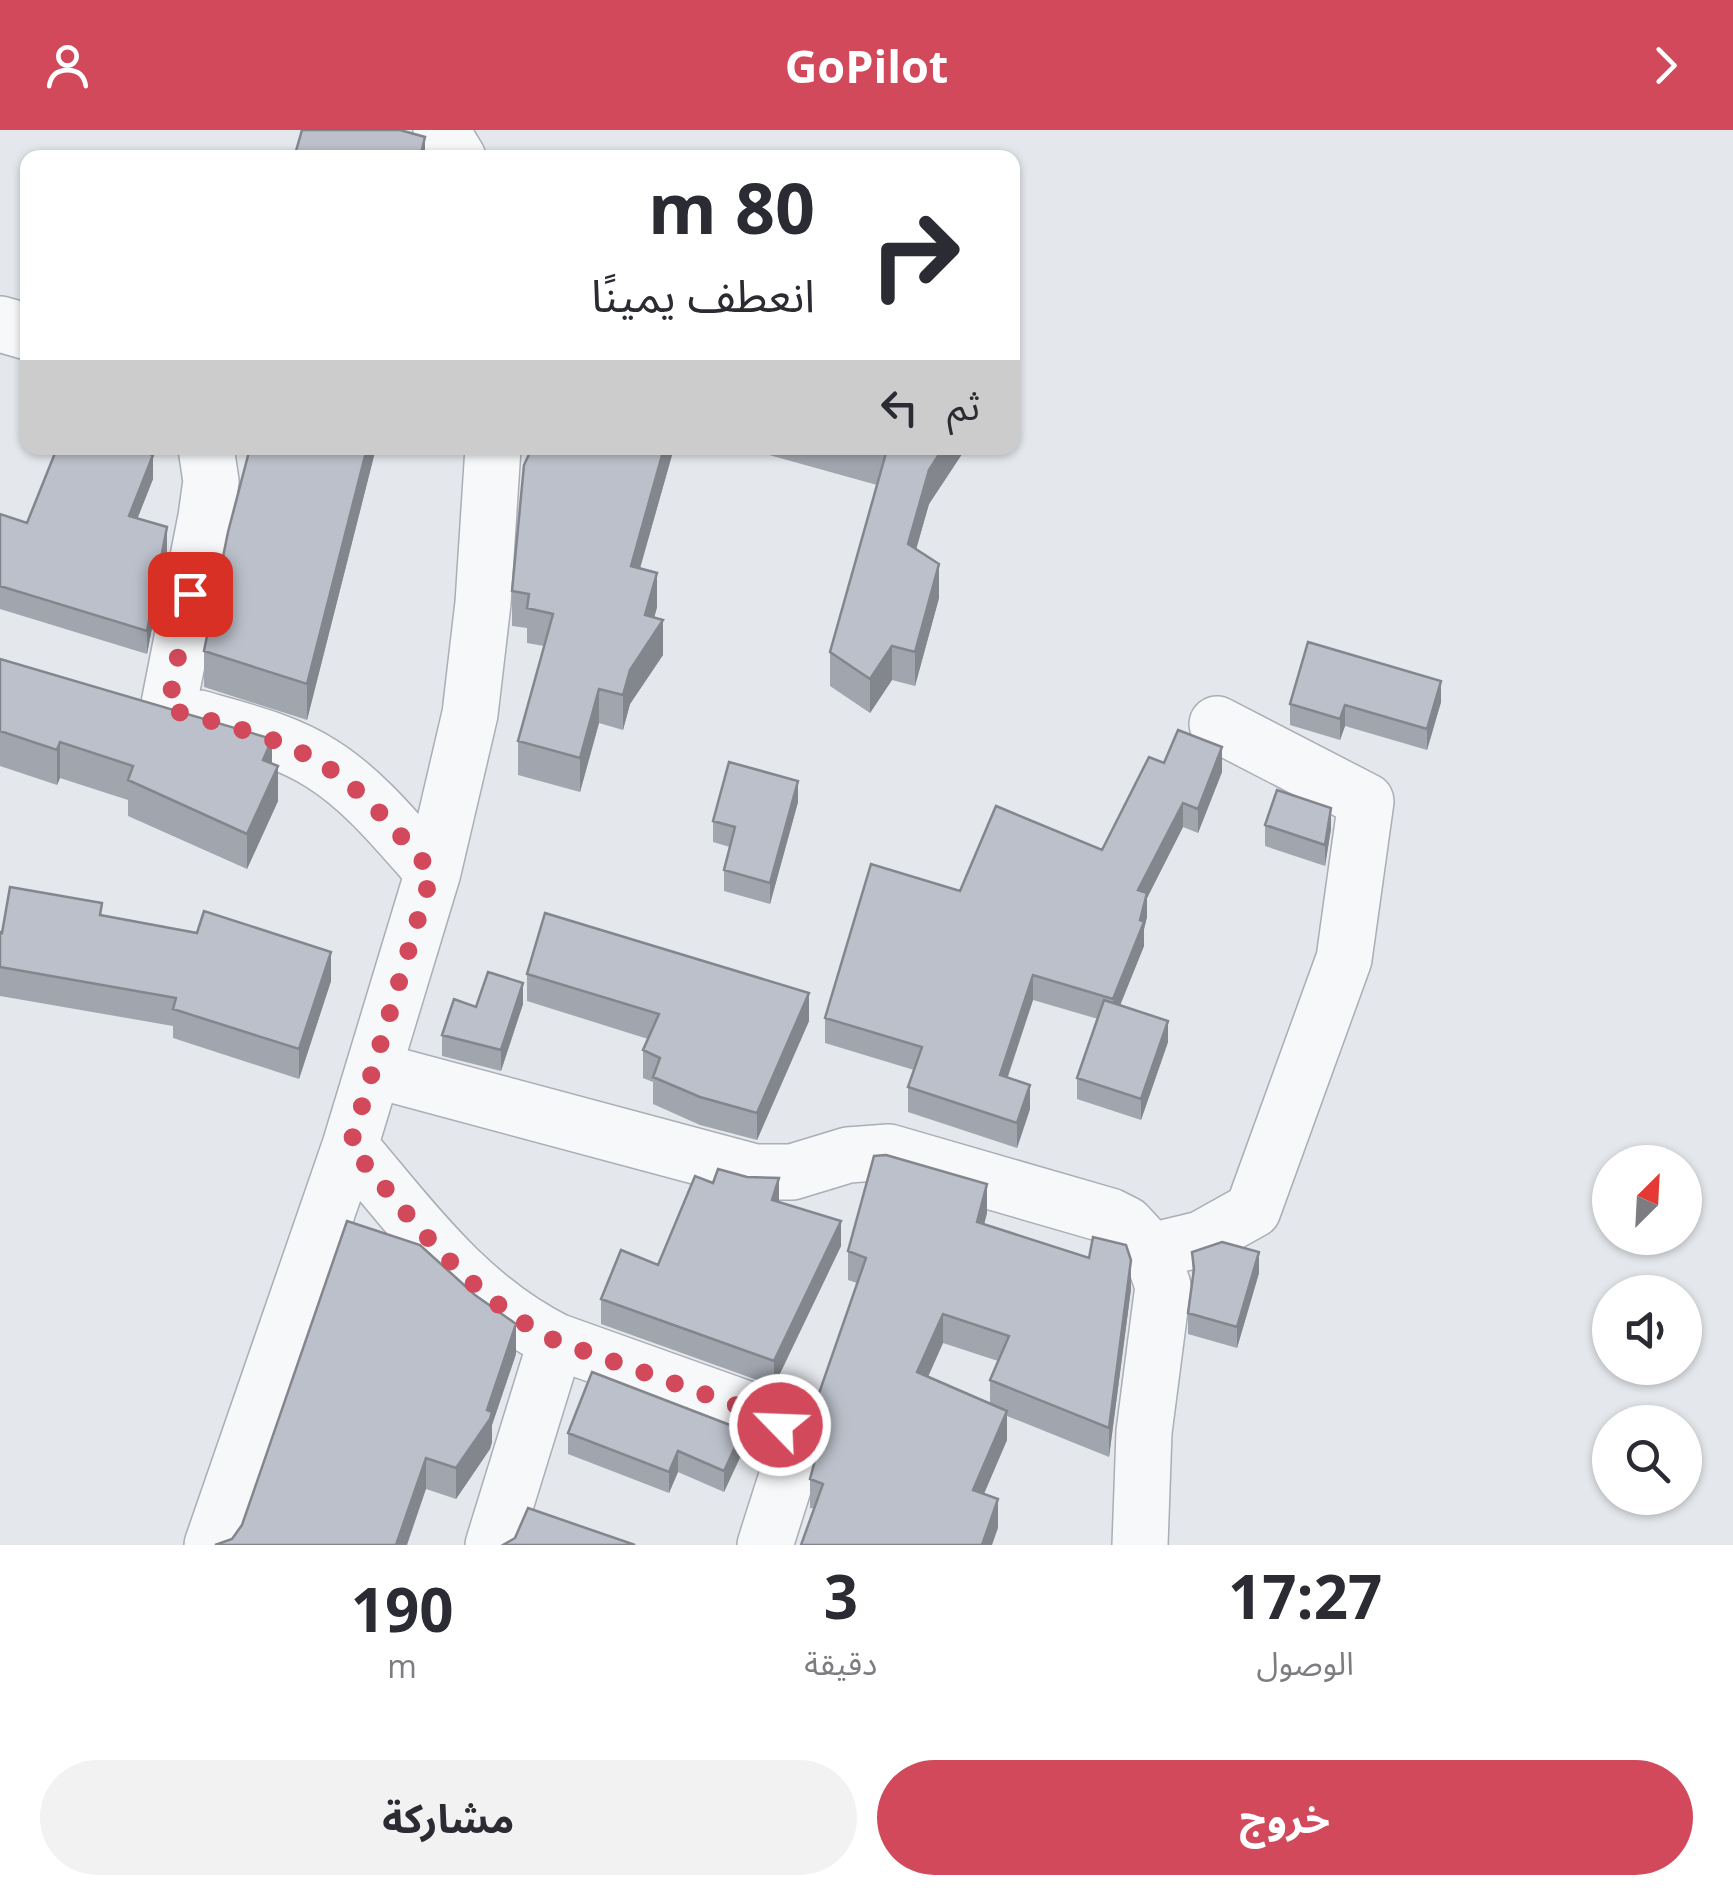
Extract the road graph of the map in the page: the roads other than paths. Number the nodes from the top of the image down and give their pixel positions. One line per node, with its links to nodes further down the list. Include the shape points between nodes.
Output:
1 (207, 455): 4 (street, via 206,516 143,702 262,736 322,764 390,823)
2 (493, 455): 4 (street, via 470,714)
3 (1218, 724): 7 (street, via 1366,800 1344,959 1253,1210 1200,1238)
4 (432, 872): 5 (street)
5 (374, 1070): 6 (street); 7 (street, via 755,1172 792,1172 868,1152 910,1157 1110,1216)
6 (350, 1146): 8 (street, via 473,1286); 9 (street)
7 (1151, 1251): 12 (street, via 1163,1286 1144,1432)
8 (556, 1341): 10 (street); 11 (street, via 780,1425 792,1460)
9 (212, 1545)
10 (493, 1545)
11 (765, 1545)
12 (1140, 1545)

